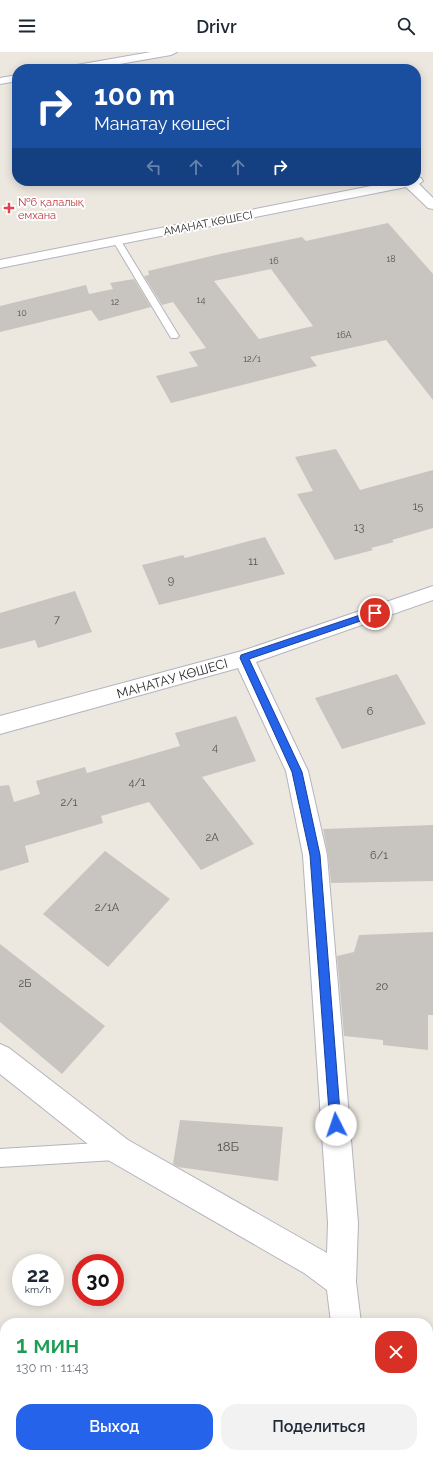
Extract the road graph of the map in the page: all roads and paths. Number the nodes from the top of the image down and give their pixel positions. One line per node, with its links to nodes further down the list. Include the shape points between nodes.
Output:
1 (171, 52): 2 (street)
2 (100, 64)
3 (12, 79): 4 (street)
4 (0, 81)
5 (392, 186): 8 (street, АМАНАТ КӨШЕСІ)
6 (420, 186): 7 (street)
7 (433, 205)
8 (117, 241): 9 (street, АМАНАТ КӨШЕСІ); 10 (lane)
9 (0, 264)
10 (174, 336)
11 (433, 593): 12 (street, МАНАТАУ КӨШЕСІ)
12 (244, 658): 13 (street, МАНАТАУ КӨШЕСІ); 17 (street, via 297,772 315,855 343,1223)
13 (0, 725)
14 (0, 1056): 15 (street)
15 (118, 1150): 16 (lane); 17 (street, via 315,1262)
16 (0, 1158)
17 (341, 1282): 18 (street)
18 (345, 1318)

